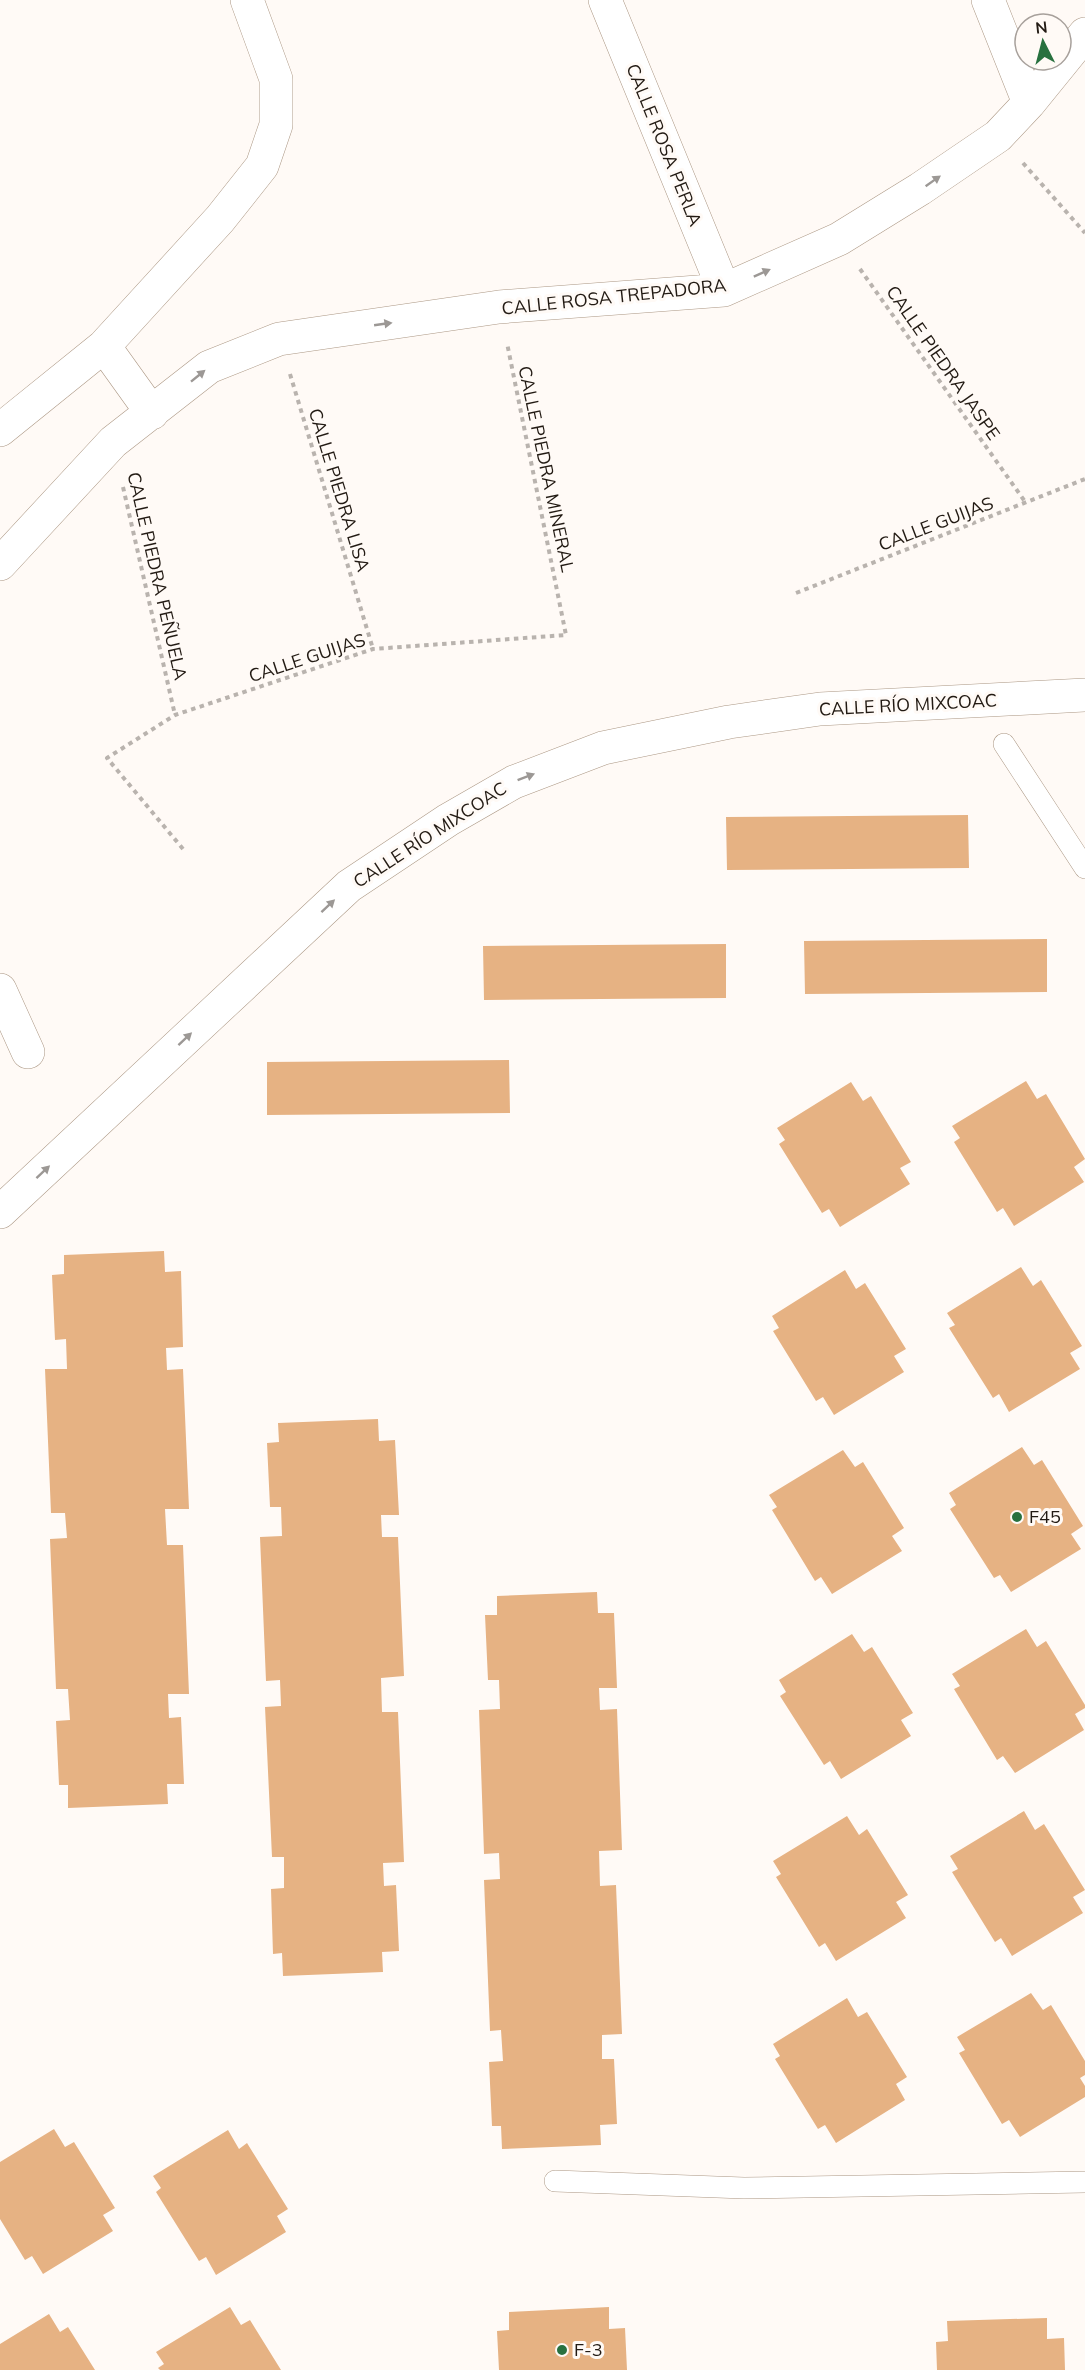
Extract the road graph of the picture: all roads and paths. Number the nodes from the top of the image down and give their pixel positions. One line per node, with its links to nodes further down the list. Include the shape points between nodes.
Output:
1 (247, 0): 12 (street, via 276,79 276,125 262,166 220,219)
2 (605, 0): 9 (street, CALLE ROSA PERLA)
3 (988, 0): 5 (street)
4 (1085, 34): 5 (street, CALLE ROSA TREPADORA)
5 (1029, 103): 6 (street, CALLE ROSA TREPADORA)
6 (998, 136): 7 (path); 8 (street, CALLE ROSA TREPADORA, one-way to 6)
7 (1085, 233)
8 (839, 239): 9 (street, CALLE ROSA TREPADORA, one-way to 8); 17 (path, CALLE PIEDRA JASPE)
9 (724, 290): 10 (street, CALLE ROSA TREPADORA)
10 (499, 307): 11 (street, CALLE ROSA TREPADORA, one-way to 10); 20 (path, CALLE PIEDRA MINERAL)
11 (279, 339): 13 (street, CALLE ROSA TREPADORA, one-way to 11, via 209,367); 21 (path, CALLE PIEDRA LISA)
12 (104, 346): 13 (street); 14 (street)
13 (152, 413): 15 (street)
14 (0, 430)
15 (113, 442): 18 (street); 23 (path, CALLE PIEDRA PEÑUELA)
16 (1085, 478): 17 (path, CALLE GUIJAS)
17 (1026, 503): 19 (path, CALLE GUIJAS)
18 (0, 564)
19 (796, 593)
20 (566, 635): 21 (path, CALLE GUIJAS)
21 (373, 650): 23 (path, CALLE GUIJAS)
22 (1085, 695): 29 (street, CALLE RÍO MIXCOAC, one-way to 22, via 349,886 448,820 514,782 603,748 729,722 820,709)
23 (175, 715): 25 (path, CALLE GUIJAS, via 107,758)
24 (1004, 744): 26 (lane)
25 (183, 849)
26 (1085, 868)
27 (0, 990): 28 (street)
28 (28, 1052)
29 (0, 1212)
30 (555, 2181): 31 (lane, via 744,2188)
31 (1085, 2182)

